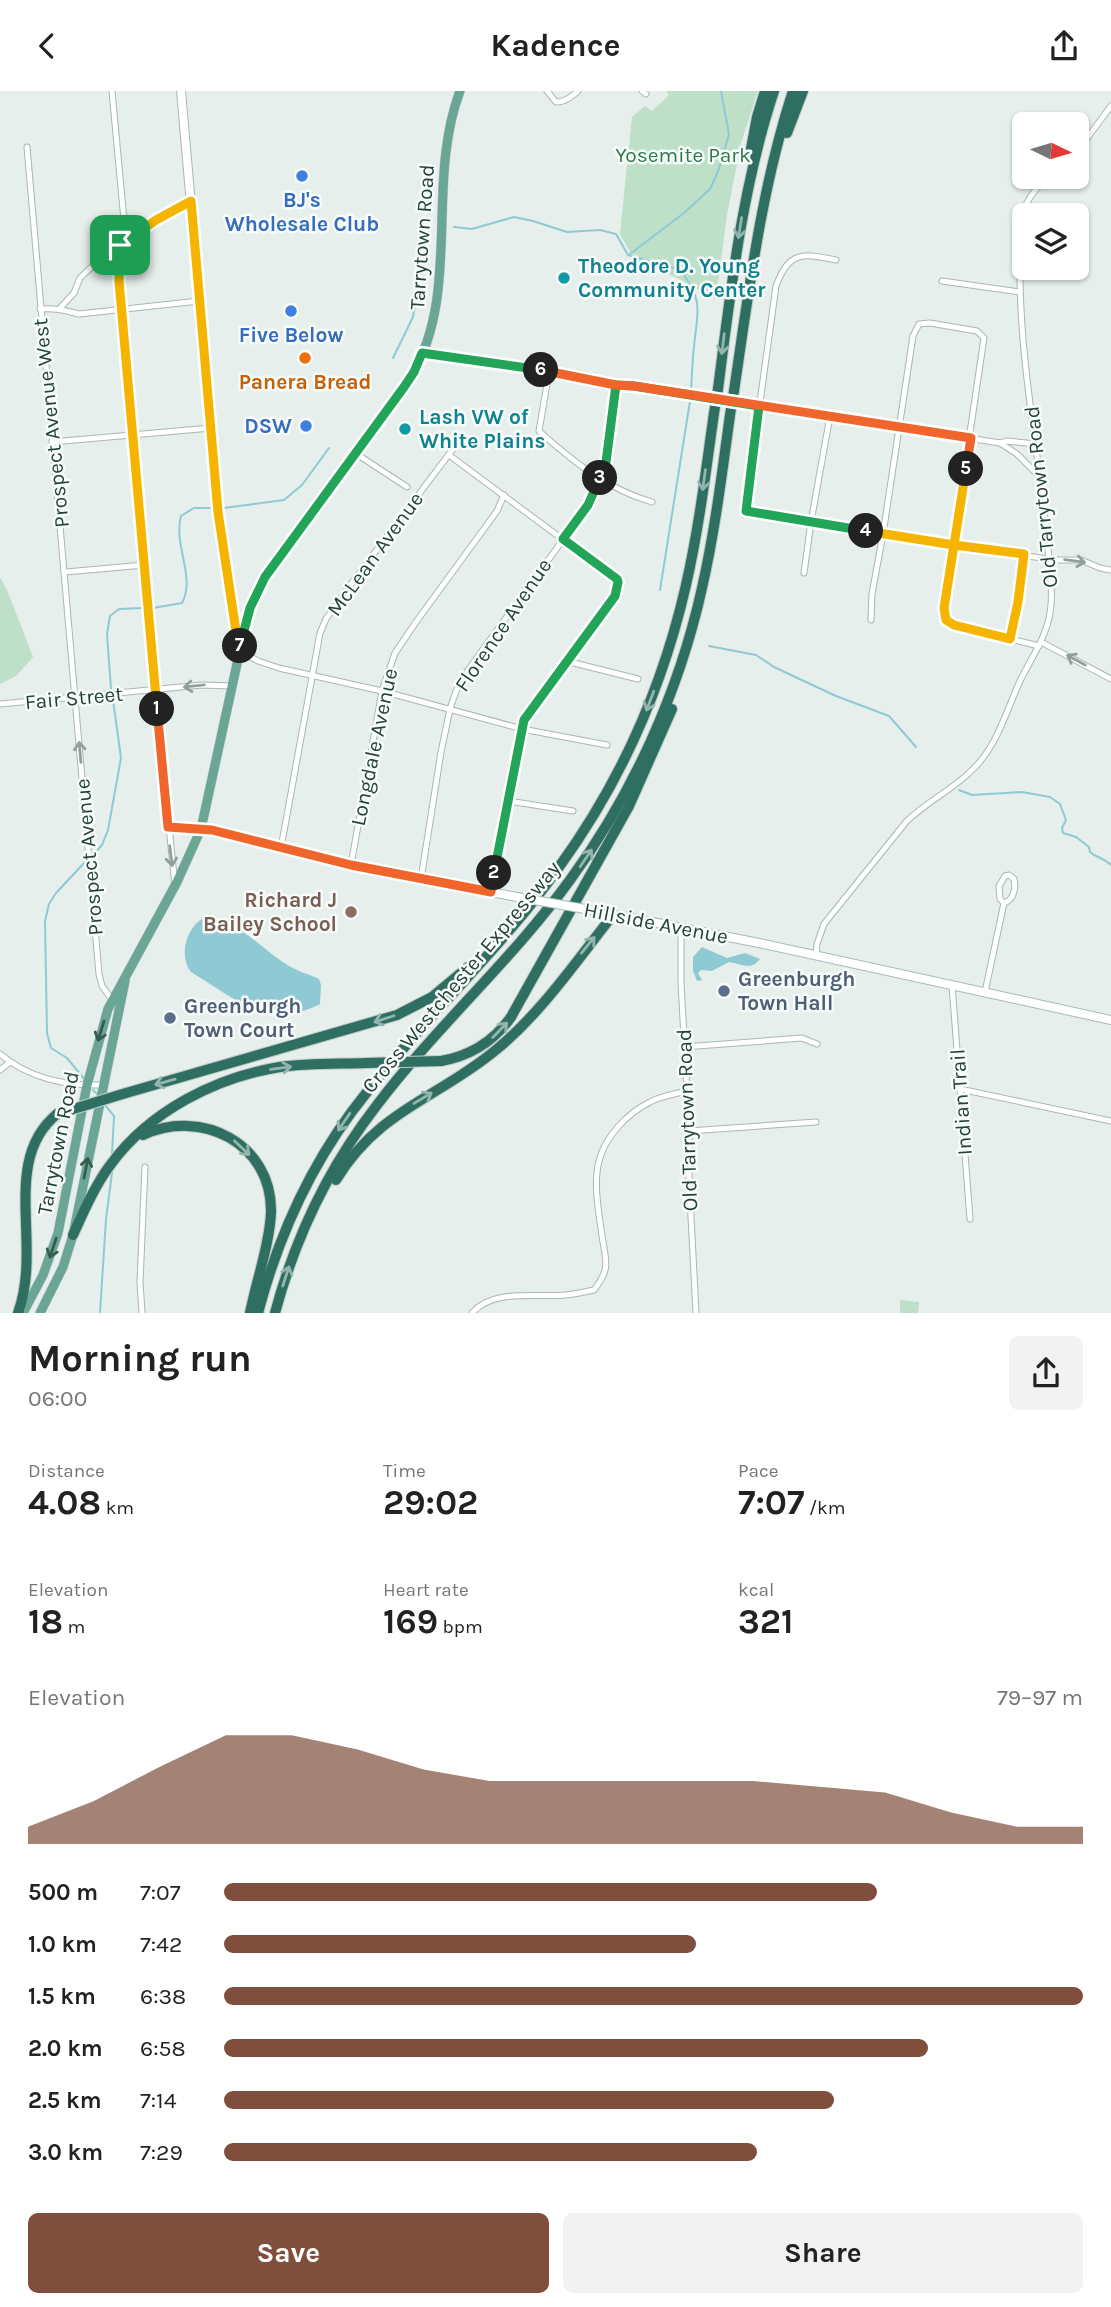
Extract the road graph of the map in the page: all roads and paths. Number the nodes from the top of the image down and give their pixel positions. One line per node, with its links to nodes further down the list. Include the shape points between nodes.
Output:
1 (112, 91): 17 (street, via 125,230)
2 (181, 91): 16 (main road)
3 (460, 91): 25 (main road, Tarrytown Road, via 444,164 439,288)
4 (547, 91): 5 (street, via 556,101)
5 (578, 91)
6 (765, 91): 14 (highway, via 753,133)
7 (774, 91): 14 (highway, Cross Westchester Expressway)
8 (793, 91): 15 (highway, Cross Westchester Expressway)
9 (803, 91): 15 (highway)
10 (1111, 106): 11 (street)
11 (1089, 136)
12 (27, 147): 23 (street, Prospect Avenue West)
13 (1037, 189): 20 (street, Old Tarrytown Road, via 1021,219)
14 (746, 195): 85 (highway, Cross Westchester Expressway, one-way to 85, bridge, via 688,575 675,629 654,692 595,813)
15 (764, 199): 57 (highway, Cross Westchester Expressway, bridge, via 711,545)
16 (191, 201): 17 (street); 21 (main road)
17 (120, 245): 22 (street, via 80,278); 24 (street)
18 (836, 260): 28 (street, via 797,257 782,270)
19 (942, 281): 20 (street)
20 (1020, 292): 37 (street, Old Tarrytown Road)
21 (199, 301): 24 (street); 30 (main road)
22 (61, 307): 23 (street); 24 (street, via 79,314)
23 (40, 309): 35 (street, Prospect Avenue West)
24 (122, 309): 32 (street)
25 (422, 353): 26 (street); 38 (main road, Tarrytown Road, via 411,377)
26 (549, 372): 27 (street); 42 (street, via 539,431)
27 (616, 385): 28 (street); 42 (street, Florence Avenue)
28 (759, 406): 29 (street); 47 (street, via 746,511)
29 (830, 417): 31 (street); 47 (street)
30 (211, 428): 32 (street); 61 (main road, via 218,512)
31 (899, 428): 34 (street); 34 (street, via 916,327 930,323 982,334); 48 (street)
32 (133, 435): 35 (street); 53 (street)
33 (462, 437): 39 (street, McLean Avenue)
34 (971, 438): 36 (street); 50 (street)
35 (52, 442): 55 (street, Prospect Avenue West)
36 (1000, 443): 37 (street); 41 (street)
37 (1036, 444): 40 (street, Old Tarrytown Road)
38 (355, 453): 44 (street); 61 (main road, Tarrytown Road, via 265,577 250,608)
39 (449, 455): 45 (street); 63 (street, McLean Avenue, via 326,619)
40 (1038, 459): 41 (street); 43 (street, Old Tarrytown Road)
41 (1025, 461): 43 (street)
42 (600, 478): 46 (street); 49 (street, Florence Avenue, via 588,505)
43 (1041, 479): 52 (street, Old Tarrytown Road)
44 (407, 487)
45 (504, 495): 49 (street); 68 (street, Longdale Avenue, via 395,653)
46 (652, 502)
47 (811, 522): 48 (street); 56 (street)
48 (883, 534): 50 (street); 58 (street)
49 (563, 539): 62 (street, via 617,579 615,596); 71 (street, Florence Avenue, via 468,670)
50 (954, 545): 51 (street); 59 (street, via 946,620)
51 (1024, 554): 52 (street); 59 (street)
52 (1049, 559): 54 (street, one-way to 54, via 1081,560); 60 (street, Old Tarrytown Road, via 1052,602)
53 (144, 565): 55 (street); 67 (street)
54 (1111, 570)
55 (66, 572): 69 (street, Prospect Avenue West)
56 (804, 573)
57 (696, 612): 107 (highway, one-way to 57, bridge, via 170,1110 228,1080 280,1067 440,1061 485,1044 516,1009 649,765 675,700); 112 (highway, Cross Westchester Expressway, one-way to 57, via 340,1158 378,1103 543,915 597,841 660,720)
58 (871, 620)
59 (1010, 639): 60 (street)
60 (1040, 644): 65 (street, one-way to 60); 87 (street, Old Tarrytown Road, via 985,755 970,773 906,822 824,924)
61 (239, 651): 63 (street, via 279,668); 66 (main road, Tarrytown Road)
62 (566, 661): 64 (street); 72 (street, via 528,712)
63 (311, 674): 68 (street); 78 (street, McLean Avenue)
64 (638, 679)
65 (1111, 679)
66 (232, 686): 67 (street, Fair Street, one-way to 67); 77 (main road, Tarrytown Road)
67 (155, 691): 69 (street, Fair Street); 76 (street)
68 (382, 691): 71 (street); 79 (street, Longdale Avenue)
69 (75, 698): 70 (street, Fair Street); 91 (street, Prospect Avenue, one-way to 69, via 99,974)
70 (0, 704)
71 (450, 709): 72 (street); 80 (street, Florence Avenue)
72 (522, 729): 73 (street); 74 (street)
73 (607, 745)
74 (508, 801): 75 (street); 82 (street)
75 (573, 811)
76 (168, 827): 77 (street); 81 (street, one-way to 81)
77 (201, 829): 78 (main road, Hillside Avenue); 81 (main road, Tarrytown Road)
78 (281, 848): 79 (main road, Hillside Avenue)
79 (351, 865): 80 (main road, Hillside Avenue)
80 (421, 879): 82 (main road, Hillside Avenue)
81 (175, 886): 88 (main road, Tarrytown Road)
82 (491, 892): 84 (main road, Hillside Avenue, bridge)
83 (1004, 903): 83 (street, via 1013,895 1013,876 1001,881); 90 (street)
84 (613, 915): 86 (main road, Hillside Avenue); 112 (highway, one-way to 84, via 363,1143 397,1114 506,1041)
85 (516, 922): 106 (highway, one-way to 106, bridge, via 443,990 409,1010 57,1114 34,1131); 117 (highway, Cross Westchester Expressway, one-way to 117, via 380,1075 339,1130 314,1170 285,1233)
86 (681, 927): 87 (main road, Hillside Avenue); 95 (street, Old Tarrytown Road)
87 (816, 955): 89 (main road, Hillside Avenue)
88 (125, 980): 91 (main road, Tarrytown Road); 92 (main road, Tarrytown Road)
89 (952, 985): 90 (main road, Hillside Avenue); 101 (street, Indian Trail)
90 (985, 992): 93 (main road, Hillside Avenue)
91 (111, 1000): 92 (street, Prospect Avenue); 99 (main road, Tarrytown Road, one-way to 99)
92 (120, 1009): 100 (main road, Tarrytown Road)
93 (1111, 1020)
94 (817, 1044): 95 (street, via 802,1038)
95 (684, 1047): 102 (street, Old Tarrytown Road)
96 (0, 1054): 97 (street)
97 (9, 1062): 98 (street); 99 (street, via 31,1074)
98 (0, 1070)
99 (87, 1085): 100 (street); 113 (main road, Tarrytown Road, one-way to 113, via 55,1244 37,1288)
100 (102, 1085): 111 (main road, Tarrytown Road, one-way to 100)
101 (960, 1089): 103 (street); 110 (street, Indian Trail)
102 (687, 1091): 105 (street, Old Tarrytown Road); 119 (street, via 650,1102 609,1138 596,1179 607,1259 605,1277 594,1290 499,1297)
103 (1111, 1121)
104 (816, 1122): 105 (street)
105 (689, 1131): 120 (street, Old Tarrytown Road)
106 (18, 1154)
107 (117, 1157): 111 (highway, via 97,1185); 116 (highway, one-way to 116, via 144,1134 183,1124 222,1133 248,1153 265,1181 271,1213)
108 (145, 1167): 115 (street)
109 (14, 1214): 113 (highway, via 23,1278)
110 (970, 1219)
111 (73, 1235): 114 (main road, Tarrytown Road)
112 (299, 1239): 118 (highway, Cross Westchester Expressway, one-way to 112)
113 (20, 1313)
114 (40, 1313)
115 (142, 1313)
116 (250, 1313)
117 (258, 1313)
118 (275, 1313)
119 (472, 1313)
120 (695, 1313)

